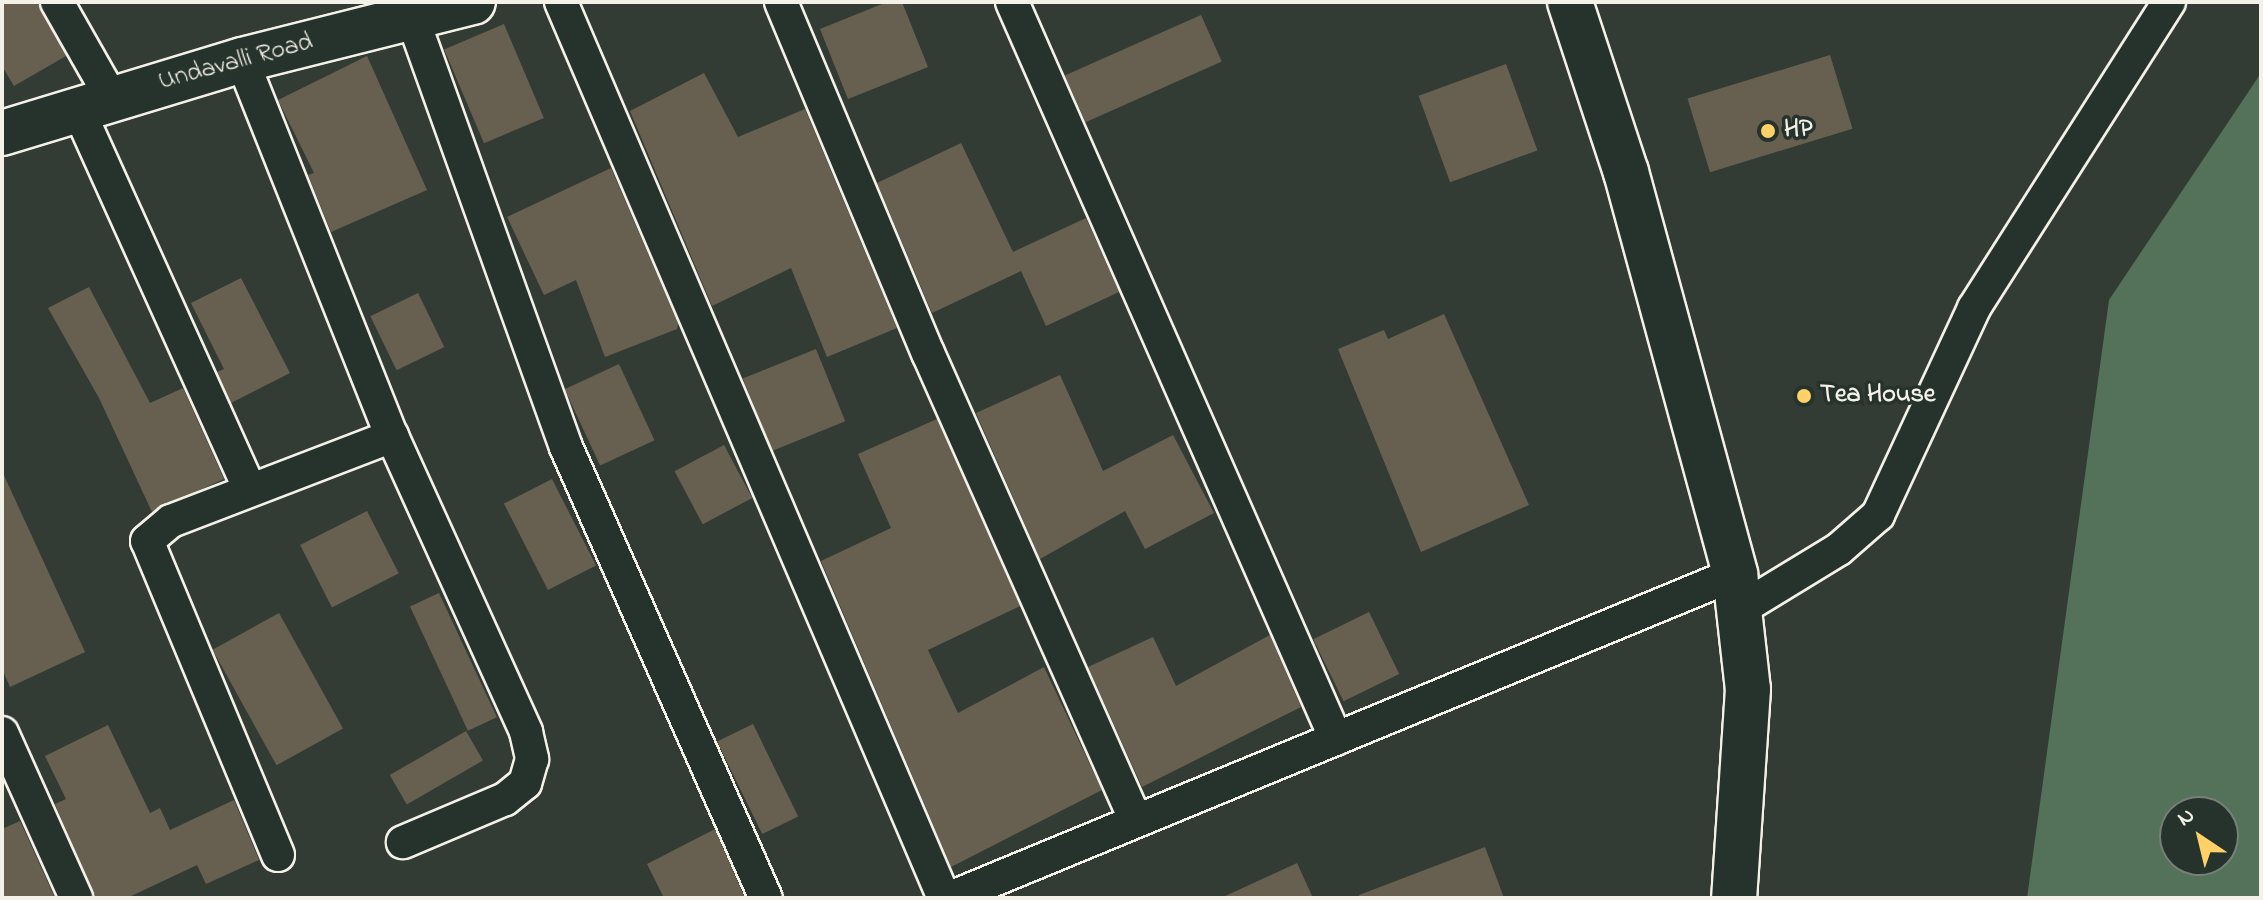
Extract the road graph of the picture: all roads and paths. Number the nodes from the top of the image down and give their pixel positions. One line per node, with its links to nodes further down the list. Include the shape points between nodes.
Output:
1 (57, 2): 10 (street)
2 (473, 2): 8 (main road, Undavalli Road)
3 (561, 2): 22 (street)
4 (781, 2): 17 (street, via 944,391)
5 (1012, 2): 16 (street)
6 (1570, 2): 14 (main road, via 1626,172)
7 (2169, 2): 14 (street, via 1974,308 1878,515 1839,549)
8 (412, 17): 9 (main road, Undavalli Road); 21 (street, via 571,461)
9 (242, 60): 10 (main road, Undavalli Road); 12 (street)
10 (95, 103): 11 (main road, Undavalli Road); 13 (street)
11 (2, 133)
12 (392, 436): 13 (street); 18 (street, via 526,732 532,759 525,783 505,799)
13 (250, 490): 19 (street, via 171,521 147,541)
14 (1737, 592): 16 (street); 24 (main road, via 1748,689)
15 (2, 733): 20 (street)
16 (1336, 739): 17 (street)
17 (1136, 821): 23 (street)
18 (403, 842)
19 (278, 855)
20 (76, 898)
21 (766, 898)
22 (944, 898)
23 (950, 898)
24 (1734, 898)

